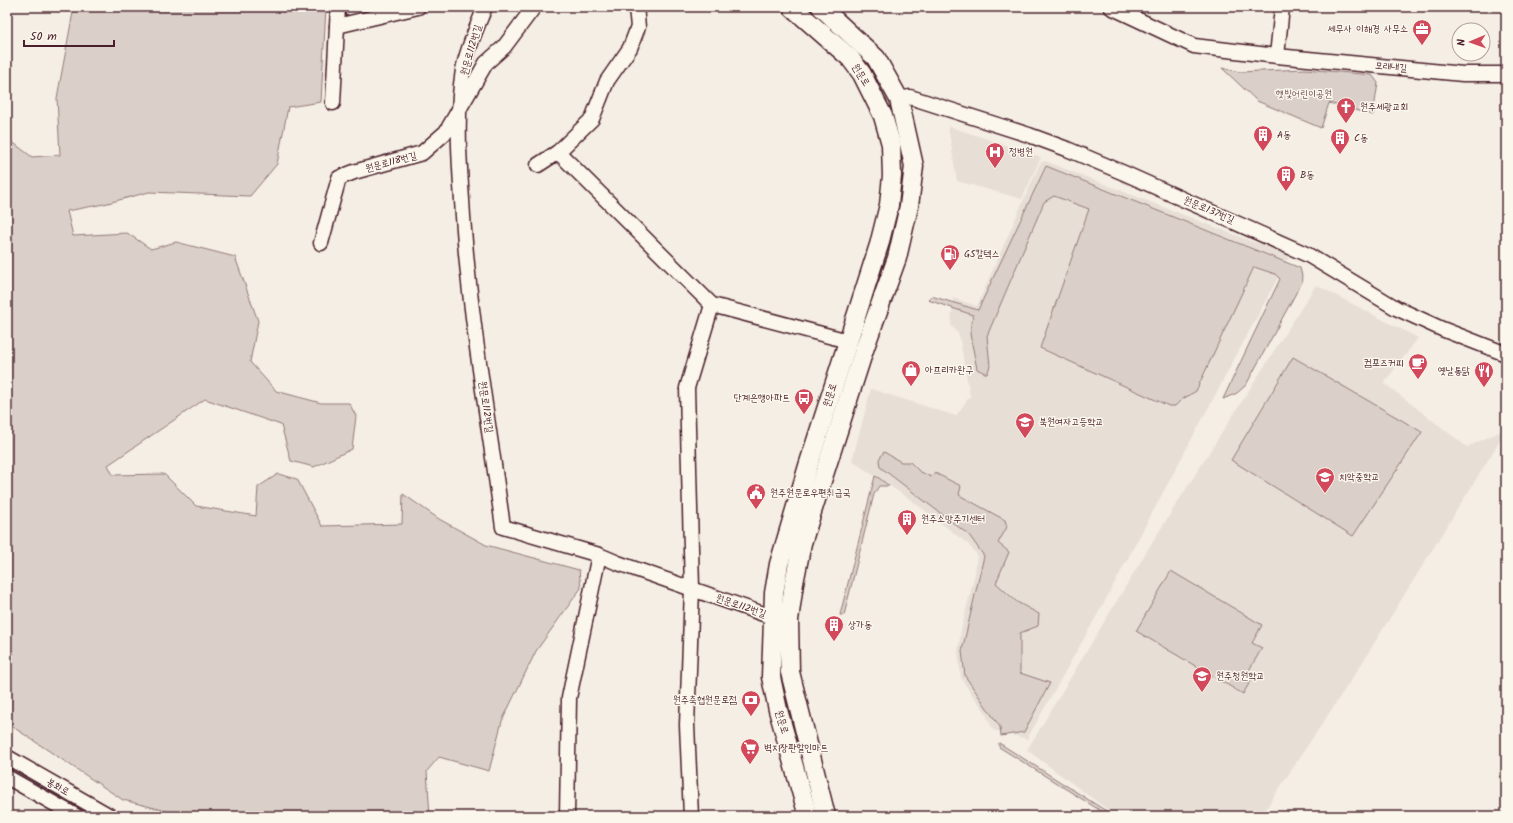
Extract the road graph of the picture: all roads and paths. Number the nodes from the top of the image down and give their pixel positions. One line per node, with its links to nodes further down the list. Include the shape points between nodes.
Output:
1 (338, 7): 10 (street)
2 (418, 7): 10 (street)
3 (485, 7): 16 (street, 원문로112번길, via 464,69)
4 (534, 7): 16 (street, 원문로118번길, via 504,47 486,63)
5 (636, 7): 17 (street, via 638,27 630,48 607,81 592,119)
6 (792, 7): 15 (main road, 원문로, via 850,58 862,74)
7 (821, 7): 13 (main road, 원문로, via 876,58)
8 (1111, 7): 11 (street, 모래내길, via 1194,46)
9 (1282, 7): 11 (street)
10 (337, 26): 14 (street)
11 (1277, 56): 12 (street, 모래내길, via 1463,74)
12 (1506, 74)
13 (899, 99): 15 (main road); 22 (main road, 원문로, via 914,166 911,190 897,258); 23 (street, 원문로137번길, via 910,97 1009,128 1081,155 1302,251 1396,308)
14 (333, 103)
15 (878, 106): 21 (main road, 원문로, via 891,144 892,176 889,206)
16 (459, 110): 19 (street, 원문로118번길, via 446,132 422,154 339,178); 24 (street, 원문로112번길, via 465,256 503,527)
17 (558, 152): 18 (street); 20 (street)
18 (538, 165)
19 (321, 243)
20 (712, 304): 21 (street); 25 (street, via 687,388)
21 (848, 341): 22 (main road); 26 (main road, 원문로, via 779,564)
22 (865, 347): 26 (main road, 원문로, via 802,543)
23 (1506, 354)
24 (599, 555): 25 (street, 원문로112번길); 31 (street, via 569,698)
25 (692, 589): 26 (street, 원문로112번길); 32 (street, via 687,725)
26 (781, 619): 33 (main road, 원문로, via 771,677); 34 (main road, 원문로, via 790,672)
27 (7, 757): 30 (street, 봉화로)
28 (7, 777): 29 (street, 봉화로)
29 (76, 816)
30 (110, 816)
31 (567, 816)
32 (692, 816)
33 (808, 816)
34 (826, 816)

